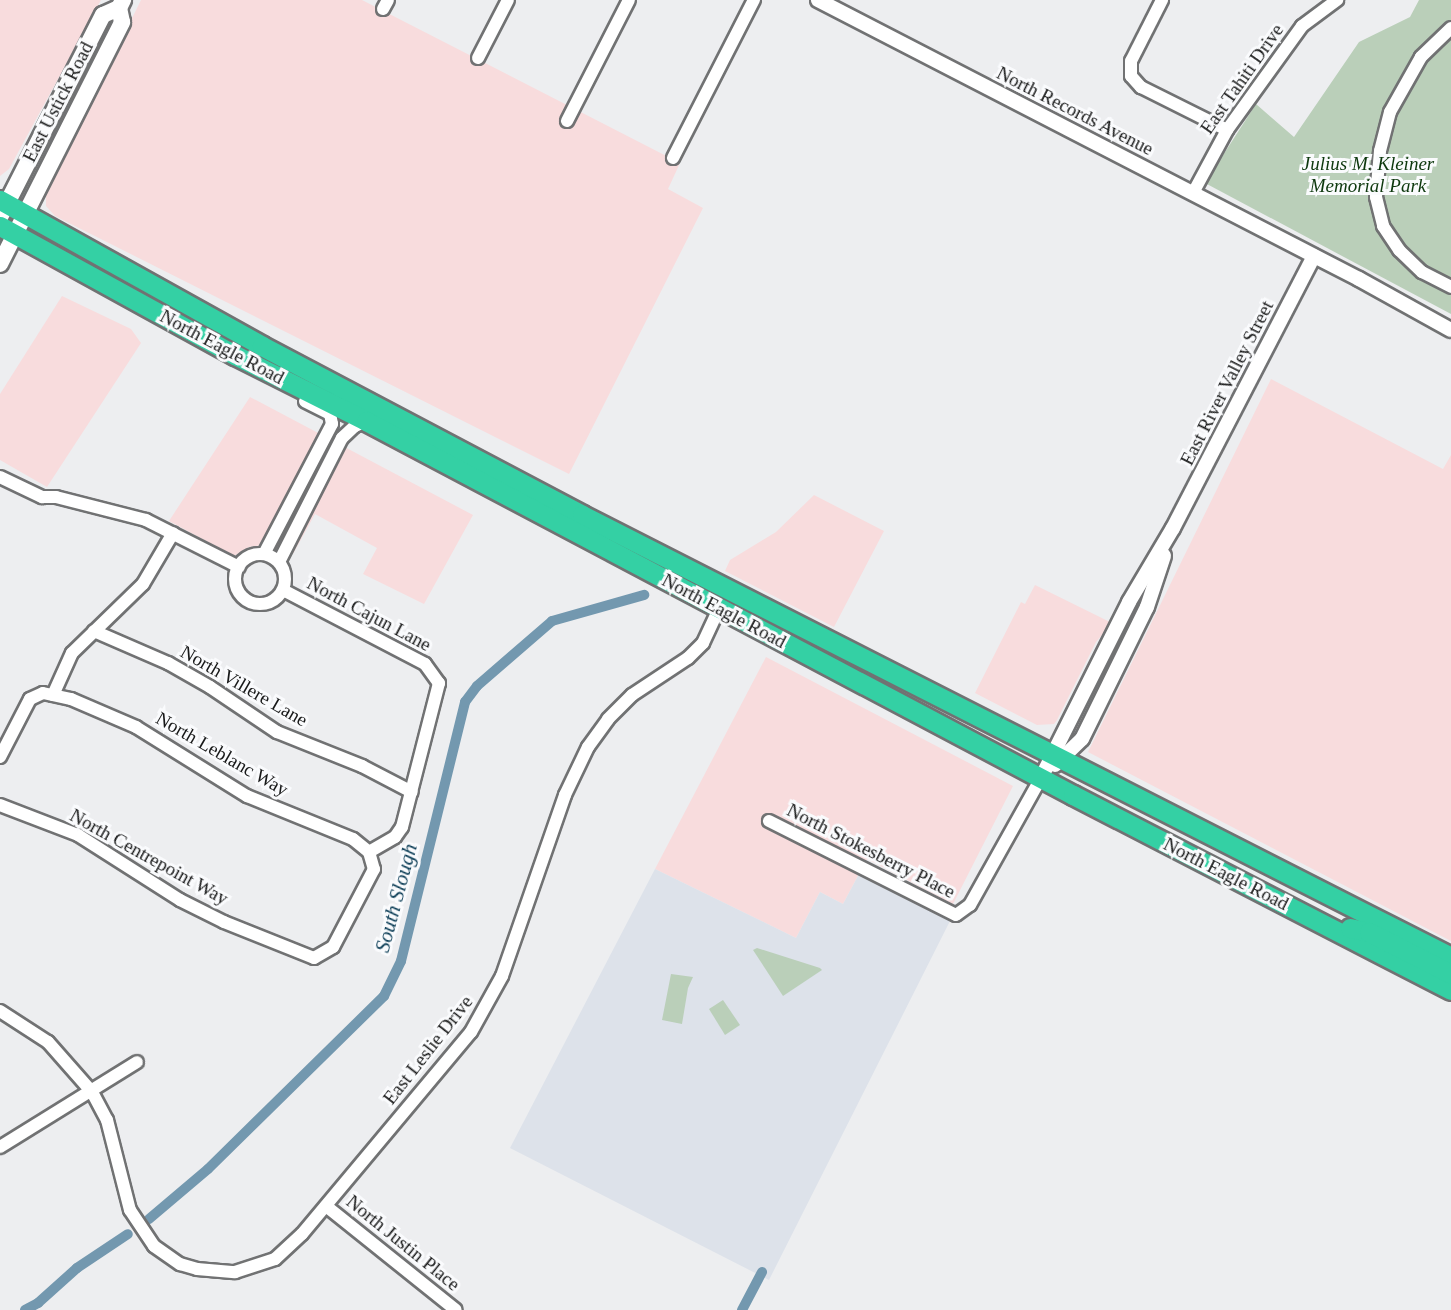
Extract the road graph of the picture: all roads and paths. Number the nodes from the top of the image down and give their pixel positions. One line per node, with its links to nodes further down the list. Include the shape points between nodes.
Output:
1 (508, 0): 9 (street)
2 (629, 0): 10 (street)
3 (754, 0): 12 (street)
4 (818, 0): 13 (street, North Records Avenue)
5 (1163, 0): 11 (street, via 1131,61 1131,76 1141,87)
6 (1337, 0): 11 (street, East Tahiti Drive, via 1302,26)
7 (121, 4): 14 (main road, East Ustick Road, via 103,15); 15 (main road, East Ustick Road, via 122,22)
8 (1451, 28): 19 (street, via 1421,57 1390,112 1380,151 1376,197 1383,226 1399,250 1422,272)
9 (478, 58)
10 (567, 121)
11 (1227, 130): 13 (street, East Tahiti Drive)
12 (673, 158)
13 (1193, 193): 17 (street, North Records Avenue)
14 (2, 207): 15 (highway, North Eagle Road)
15 (25, 214): 16 (main road, East Ustick Road); 23 (highway, North Eagle Road)
16 (8, 230): 18 (main road); 21 (highway, North Eagle Road)
17 (1314, 256): 20 (street, North Records Avenue); 35 (street, East River Valley Street, via 1173,528 1129,602)
18 (0, 264)
19 (1451, 287)
20 (1451, 330)
21 (235, 355): 22 (highway, North Eagle Road); 28 (street, via 251,373 330,414 332,424)
22 (366, 421): 23 (highway, via 374,417 434,448); 24 (highway, North Eagle Road); 29 (street, via 342,438)
23 (443, 442): 26 (highway, North Eagle Road)
24 (446, 466): 26 (highway, via 463,462 569,519); 32 (highway, North Eagle Road)
25 (0, 477): 27 (street, via 42,497 131,514)
26 (582, 515): 35 (highway, North Eagle Road)
27 (173, 533): 30 (street); 33 (street, via 143,584)
28 (264, 554): 29 (street); 30 (street, via 253,555)
29 (279, 562): 31 (street, via 285,575)
30 (239, 567): 31 (street, via 237,588 247,600 265,603)
31 (283, 590): 38 (street, North Cajun Lane, via 425,664 436,675 434,709)
32 (719, 608): 37 (highway, North Eagle Road); 51 (street, East Leslie Drive, via 703,643 632,695 589,747 565,795 488,1007)
33 (94, 631): 34 (street, via 72,653); 38 (street, North Villere Lane, via 168,663 276,732 362,765)
34 (53, 695): 36 (street, via 43,693 30,699); 41 (street, North Leblanc Way, via 97,708 136,727 247,796 354,839)
35 (1058, 755): 37 (street, East River Valley Street); 44 (highway, North Eagle Road)
36 (0, 757)
37 (1041, 778): 42 (street, East River Valley Street, via 970,905); 43 (highway, North Eagle Road)
38 (412, 792): 41 (street, via 395,837)
39 (0, 805): 41 (street, North Centrepoint Way, via 78,835 180,900 224,922 319,958 333,947 374,869)
40 (769, 821): 42 (street, North Stokesberry Place)
41 (369, 852)
42 (956, 915)
43 (1317, 921): 45 (highway, via 1369,932); 46 (highway, North Eagle Road)
44 (1451, 957)
45 (1451, 974)
46 (1451, 989)
47 (0, 1011): 49 (street, East Leslie Drive, via 48,1041)
48 (137, 1062): 49 (street)
49 (92, 1091): 50 (street); 51 (street, East Leslie Drive, via 107,1119 130,1210 154,1246 180,1264 235,1272 275,1259)
50 (0, 1147)
51 (326, 1206): 52 (street, North Justin Place)
52 (456, 1310)

